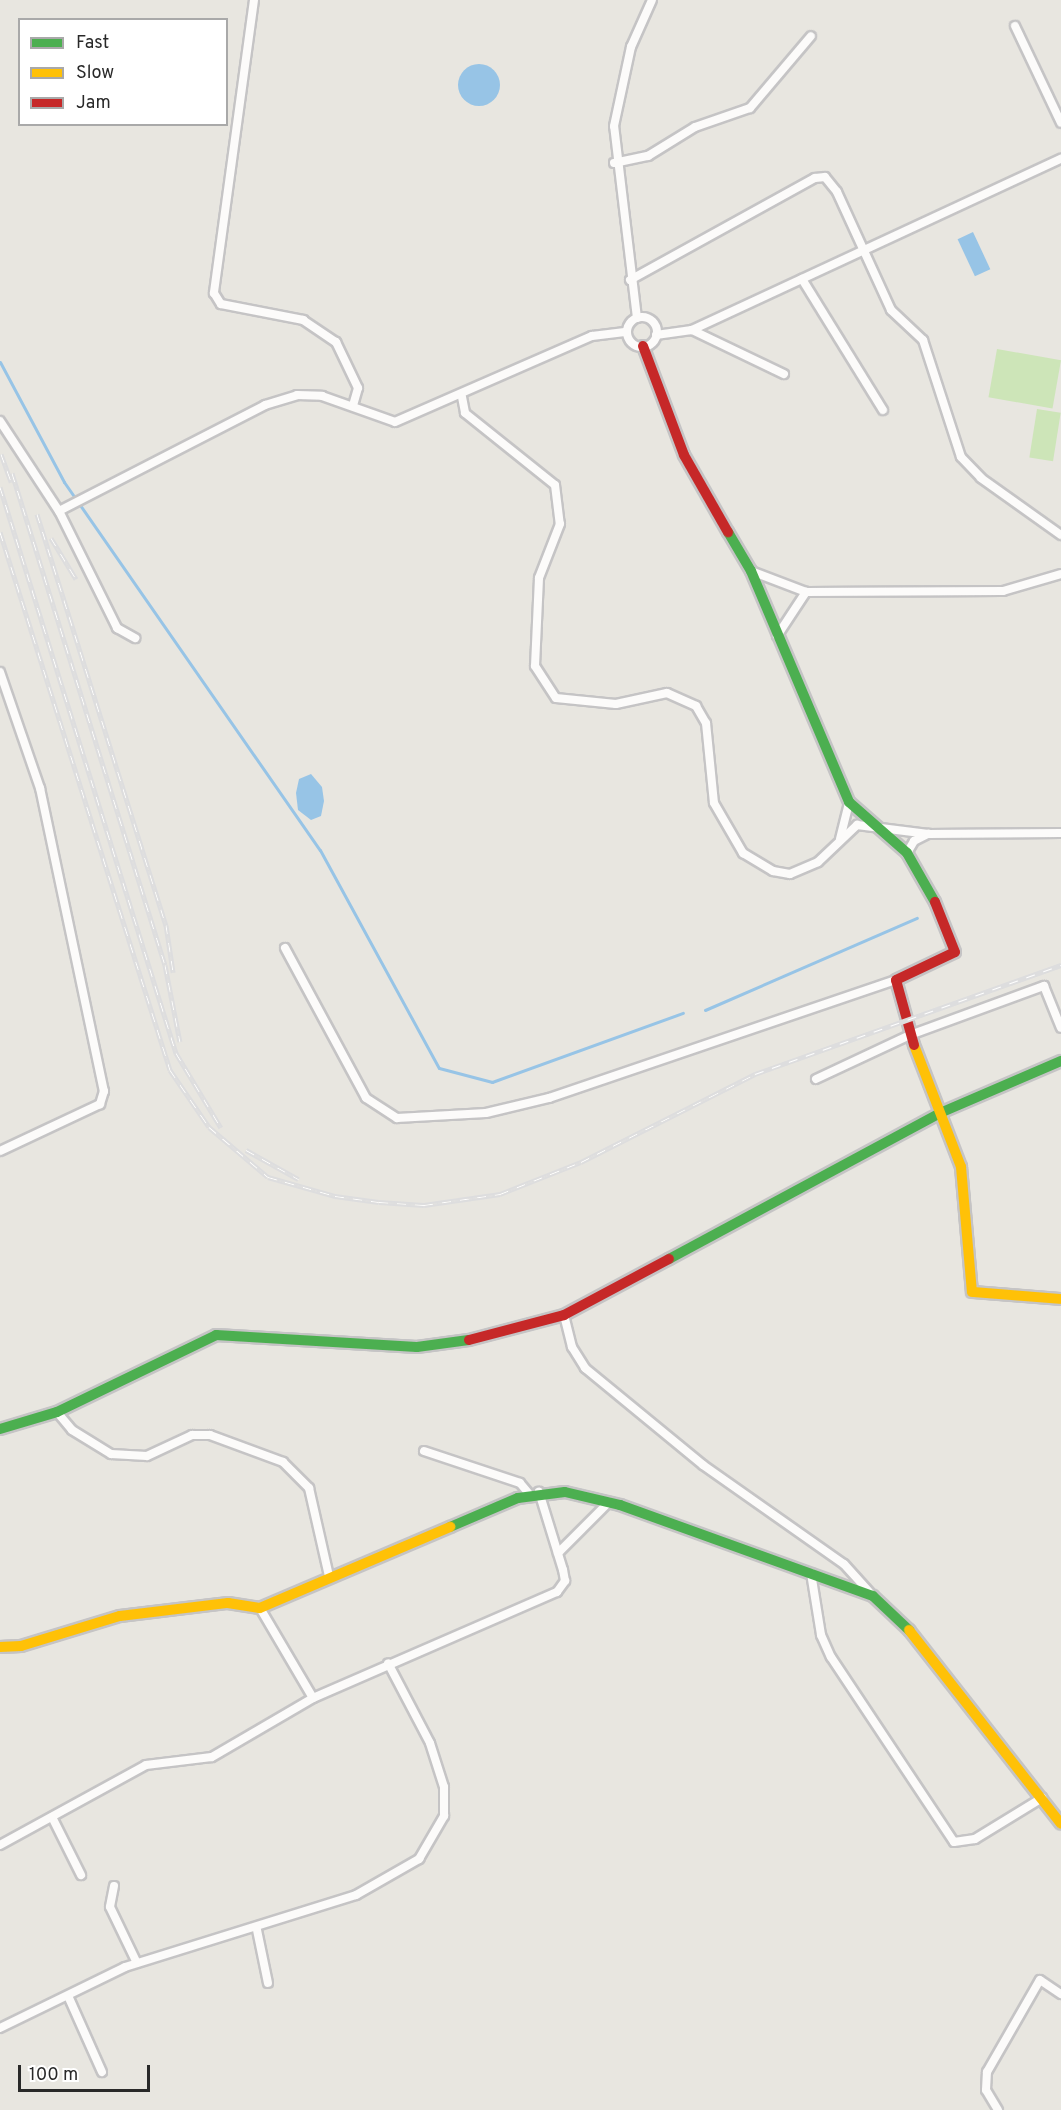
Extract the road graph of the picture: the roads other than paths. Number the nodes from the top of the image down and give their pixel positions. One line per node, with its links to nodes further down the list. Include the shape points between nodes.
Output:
1 (254, 0): 18 (street, via 214,293 220,304 303,320 336,342 358,388)
2 (652, 0): 7 (street, via 622,80)
3 (1015, 26): 5 (street)
4 (811, 36): 7 (street, via 750,108 715,118 648,156)
5 (1061, 123)
6 (1061, 159): 8 (street)
7 (614, 163): 10 (street)
8 (862, 252): 9 (street); 10 (street, via 833,183 815,178); 22 (street, via 891,310 912,325 933,359 945,421 961,457)
9 (802, 279): 12 (street); 19 (street)
10 (630, 280): 11 (street)
11 (637, 318): 13 (street); 14 (street, via 651,321)
12 (692, 330): 14 (street); 16 (street)
13 (627, 332): 15 (street, via 632,343); 17 (street, via 592,336)
14 (656, 334): 15 (street)
15 (643, 346): 23 (street, via 684,455)
16 (784, 374)
17 (462, 397): 18 (street, via 395,422); 33 (street, via 465,412 555,485 560,524 539,578 535,666 542,683 556,698 574,704 616,704 667,693 696,706 706,723 714,803 743,853 759,866 790,874 804,869)
18 (353, 405): 21 (street, via 297,395 265,405)
19 (883, 410)
20 (0, 420): 21 (street)
21 (59, 511): 26 (street, via 117,628)
22 (1061, 535)
23 (752, 571): 25 (street); 27 (street)
24 (1061, 574): 25 (street, via 1003,591)
25 (806, 592): 27 (street)
26 (135, 638)
27 (776, 638): 29 (street)
28 (0, 672): 42 (street, via 40,788 104,1090 100,1104)
29 (849, 802): 30 (street); 33 (street)
30 (877, 827): 32 (street); 33 (street, via 857,825); 34 (street)
31 (1061, 833): 32 (street)
32 (928, 834): 34 (street)
33 (840, 839)
34 (907, 853): 36 (street, via 937,901 955,952)
35 (285, 948): 36 (street, via 366,1098 397,1118 486,1113 549,1098)
36 (897, 980): 38 (street)
37 (1061, 1028): 38 (street, via 1044,986)
38 (910, 1035): 40 (street); 41 (street)
39 (1061, 1061): 41 (street)
40 (816, 1079)
41 (940, 1113): 43 (street, via 961,1167 972,1292); 44 (street)
42 (0, 1151)
43 (1061, 1299)
44 (564, 1315): 45 (street, via 485,1338 417,1347 216,1335); 53 (street, via 572,1347 585,1368 703,1465 844,1564)
45 (57, 1412): 46 (street); 52 (street, via 72,1430 111,1454 147,1456 192,1435 210,1435 283,1462 309,1488)
46 (0, 1429)
47 (424, 1451): 48 (street, via 520,1483)
48 (535, 1493): 49 (street); 50 (street); 52 (street)
49 (609, 1502): 50 (street); 51 (street)
50 (558, 1552): 56 (street, via 566,1581 557,1592)
51 (811, 1573): 53 (street); 58 (street, via 821,1635 831,1657 954,1842 975,1839)
52 (329, 1576): 54 (street)
53 (873, 1596): 58 (street, via 915,1636)
54 (260, 1608): 55 (street, via 228,1603 120,1616 21,1646); 57 (street)
55 (0, 1647)
56 (388, 1663): 57 (street); 64 (street, via 430,1743 444,1787 444,1816 433,1841 398,1874)
57 (313, 1698): 59 (street, via 212,1757 146,1765)
58 (1042, 1798): 60 (street)
59 (51, 1817): 61 (street); 62 (street)
60 (1061, 1824)
61 (0, 1845)
62 (81, 1875)
63 (114, 1886): 65 (street, via 110,1907)
64 (257, 1930): 65 (street); 66 (street)
65 (137, 1963): 68 (street)
66 (268, 1983)
67 (1061, 1994): 71 (street, via 1040,1980 987,2072 986,2090)
68 (69, 1998): 69 (street); 70 (street)
69 (0, 2028)
70 (102, 2072)
71 (998, 2110)

